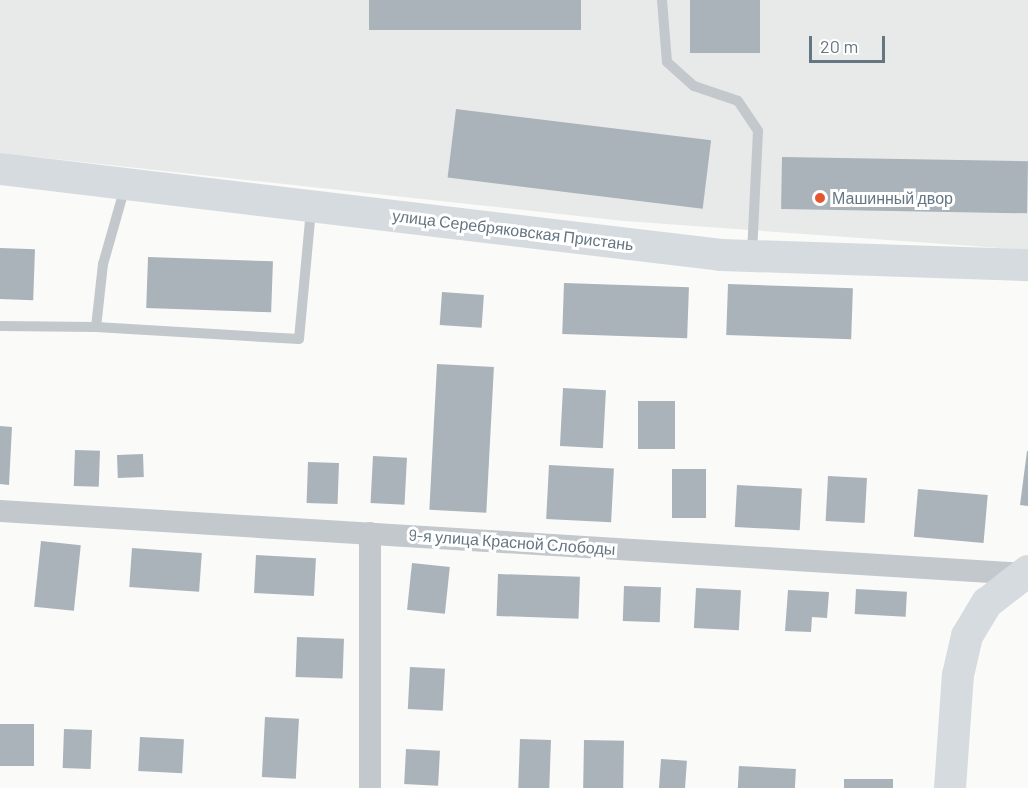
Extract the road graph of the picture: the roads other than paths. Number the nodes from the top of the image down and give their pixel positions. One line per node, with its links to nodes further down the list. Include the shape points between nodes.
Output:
1 (662, 0): 5 (lane, via 668,62 694,86 738,101 758,131)
2 (0, 169): 3 (street, улица Серебряковская Пристань)
3 (126, 183): 4 (street, улица Серебряковская Пристань); 8 (lane, via 103,264)
4 (311, 205): 5 (street, улица Серебряковская Пристань); 8 (lane, via 299,339)
5 (752, 257): 6 (street, улица Серебряковская Пристань)
6 (1028, 265)
7 (0, 326): 8 (lane)
8 (96, 327)
9 (0, 511): 10 (street, 9-я улица Красной Слободы)
10 (370, 533): 11 (street, 9-я улица Красной Слободы); 12 (street)
11 (1026, 572): 13 (street, via 987,603 967,636 958,675)
12 (370, 788)
13 (950, 788)

